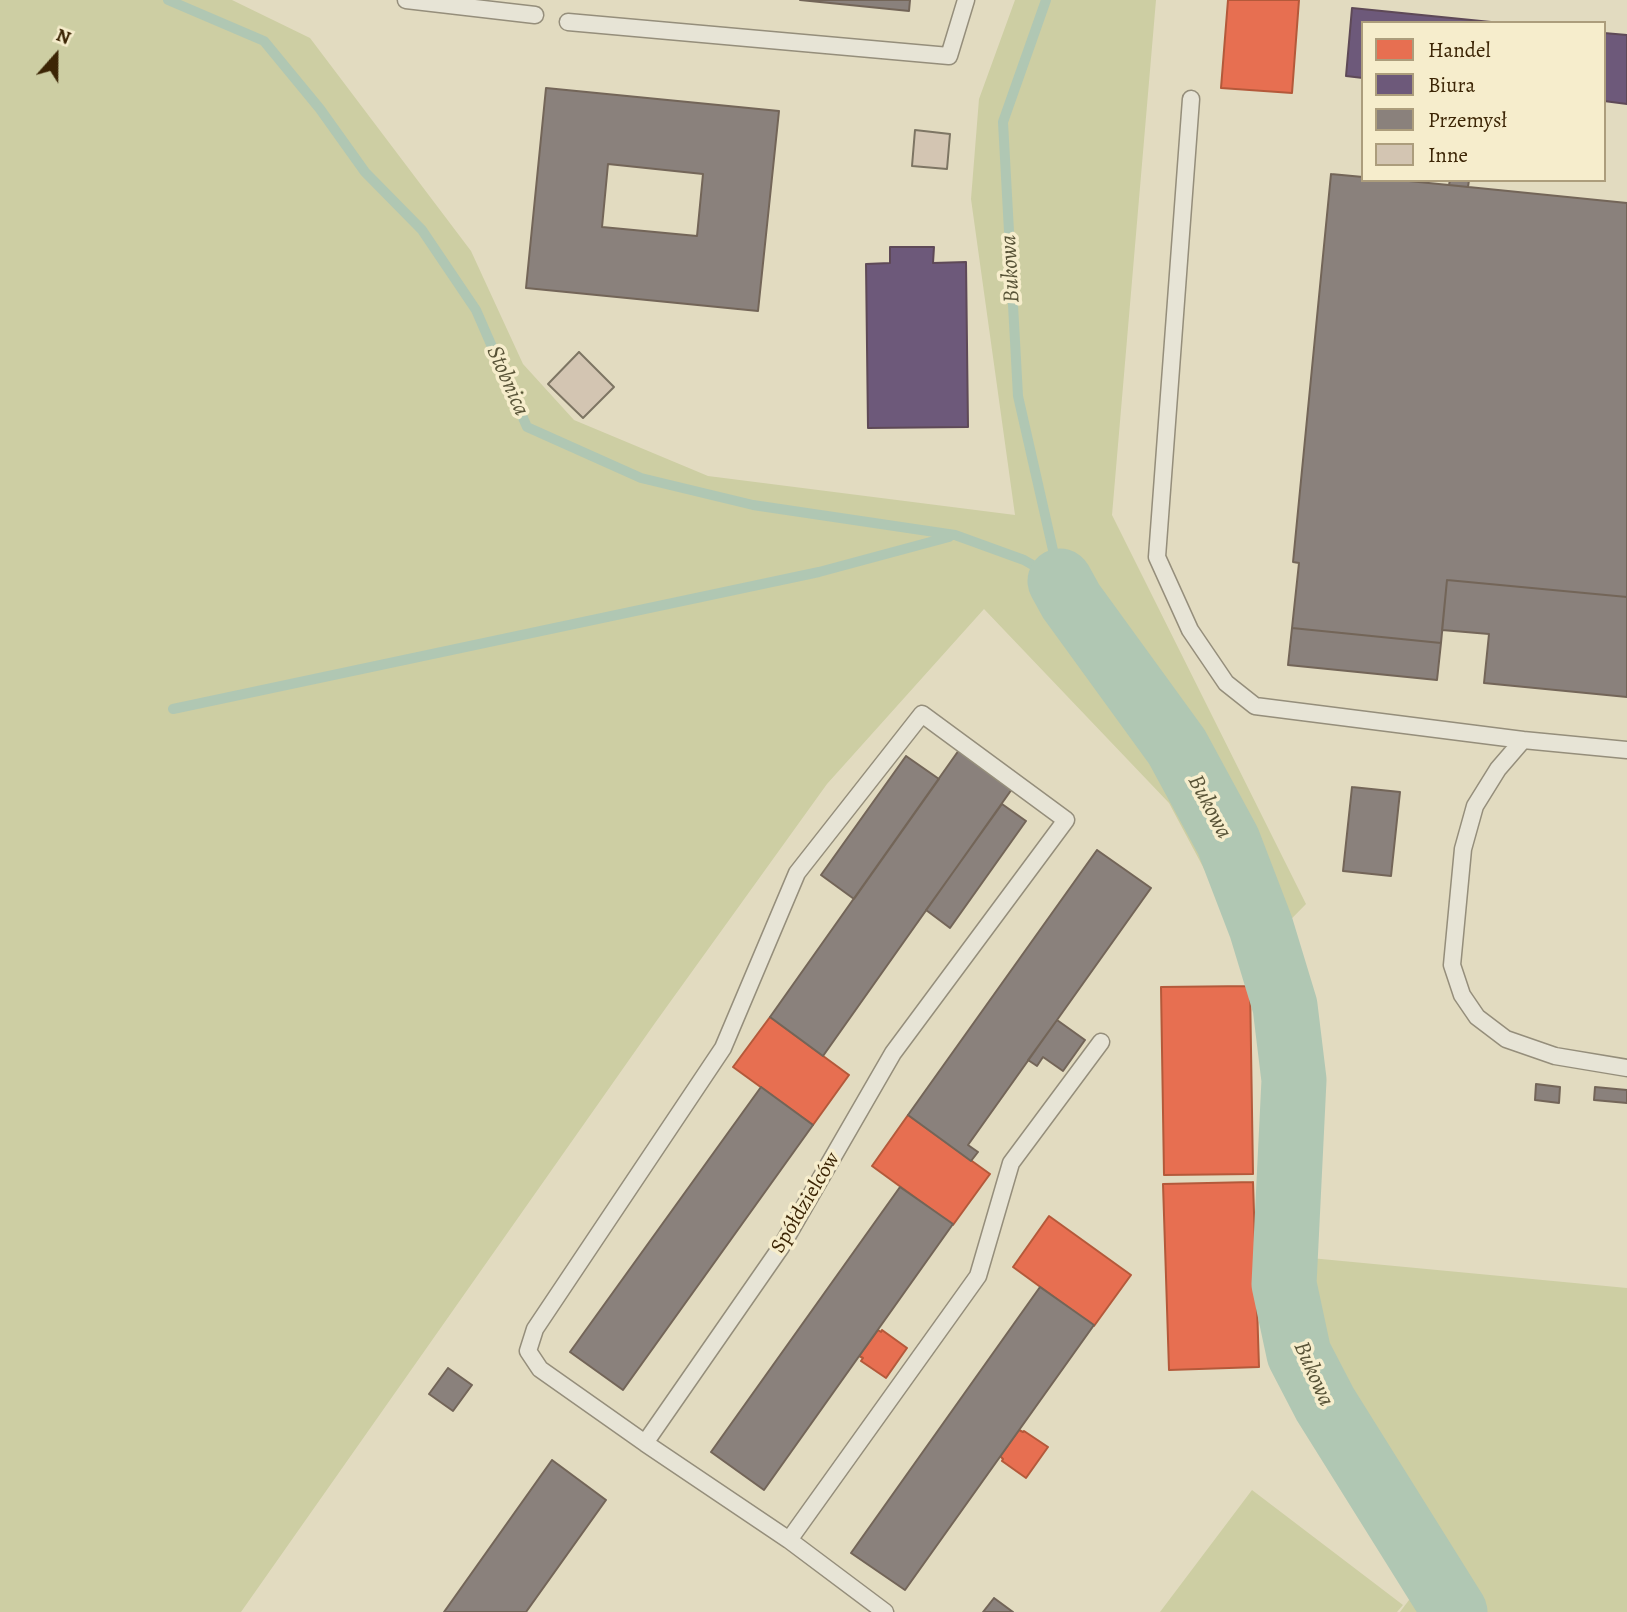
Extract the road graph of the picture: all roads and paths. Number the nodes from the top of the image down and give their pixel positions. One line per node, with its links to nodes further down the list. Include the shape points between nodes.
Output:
1 (406, 0): 3 (lane)
2 (966, 0): 4 (lane, via 949,56)
3 (535, 15)
4 (568, 22)
5 (1191, 99): 6 (lane, via 1157,557 1190,630 1226,683 1255,706)
6 (1523, 740): 7 (lane); 9 (lane, via 1475,806 1463,849 1452,965 1458,985 1477,1017 1506,1040 1555,1056)
7 (1627, 750)
8 (1101, 1042): 11 (lane, via 1011,1163 978,1276)
9 (1627, 1068)
10 (645, 1443): 10 (lane, Spółdzielców, via 781,1247 893,1053 1066,820 922,713 797,873 723,1048 535,1329 528,1351 540,1369); 11 (lane)
11 (789, 1540): 12 (lane)
12 (885, 1612)

